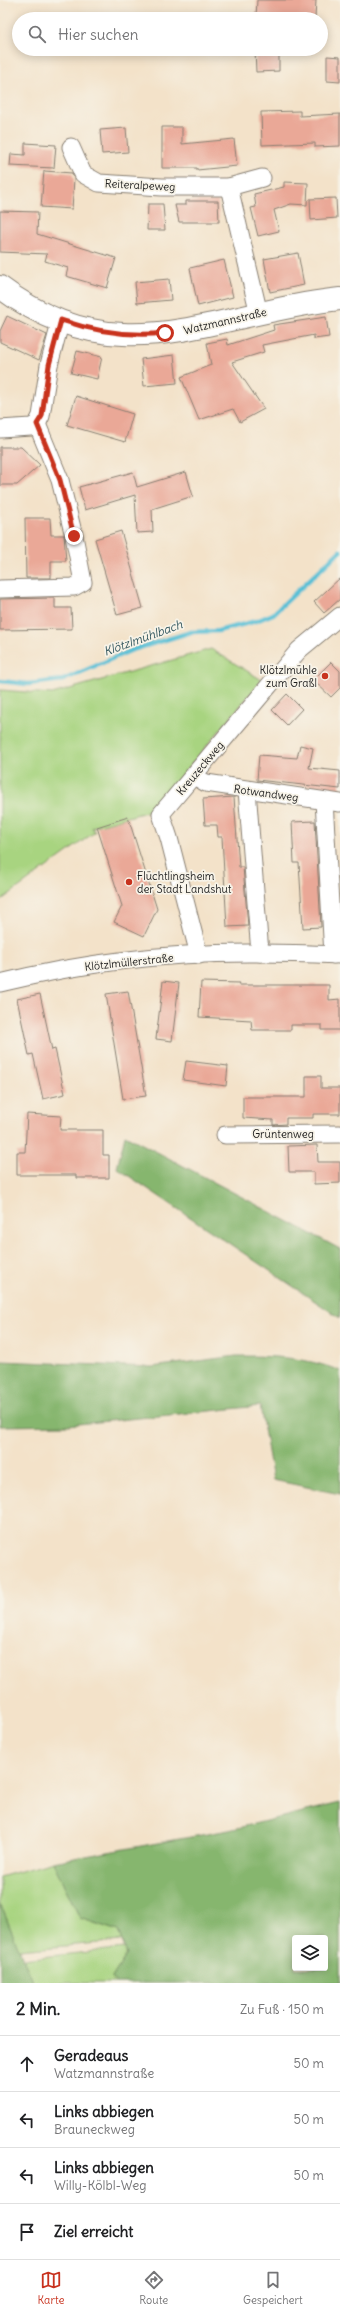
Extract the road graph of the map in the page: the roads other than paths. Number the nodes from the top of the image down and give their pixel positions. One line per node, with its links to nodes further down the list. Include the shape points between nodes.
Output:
1 (72, 146): 3 (street, Reiteralpeweg, via 83,174 99,183 162,188)
2 (262, 178): 3 (street, Reiteralpeweg)
3 (229, 187): 6 (street)
4 (0, 287): 7 (street, Watzmannstraße, via 16,298)
5 (340, 299): 6 (street, Watzmannstraße)
6 (259, 314): 7 (street, Watzmannstraße, via 185,331 144,336 124,336 83,328)
7 (61, 320): 8 (street, via 49,365 42,416)
8 (37, 424): 9 (street, via 31,427); 10 (street, via 60,480 83,582 74,587)
9 (0, 429)
10 (0, 589)
11 (340, 616): 12 (street, Kreuzeckweg, via 299,650)
12 (194, 776): 13 (street, Rotwandweg, via 206,783); 16 (street, Kreuzeckweg, via 161,814)
13 (247, 790): 14 (street, Rotwandweg); 15 (street)
14 (332, 802): 17 (street, Klötzlmüllerstraße)
15 (260, 953): 16 (street, Klötzlmüllerstraße); 17 (street, Klötzlmüllerstraße)
16 (199, 955): 18 (street, Klötzlmüllerstraße, via 111,962 45,972)
17 (336, 955)
18 (0, 983)
19 (340, 1134): 20 (street, Grüntenweg)
20 (225, 1135)

